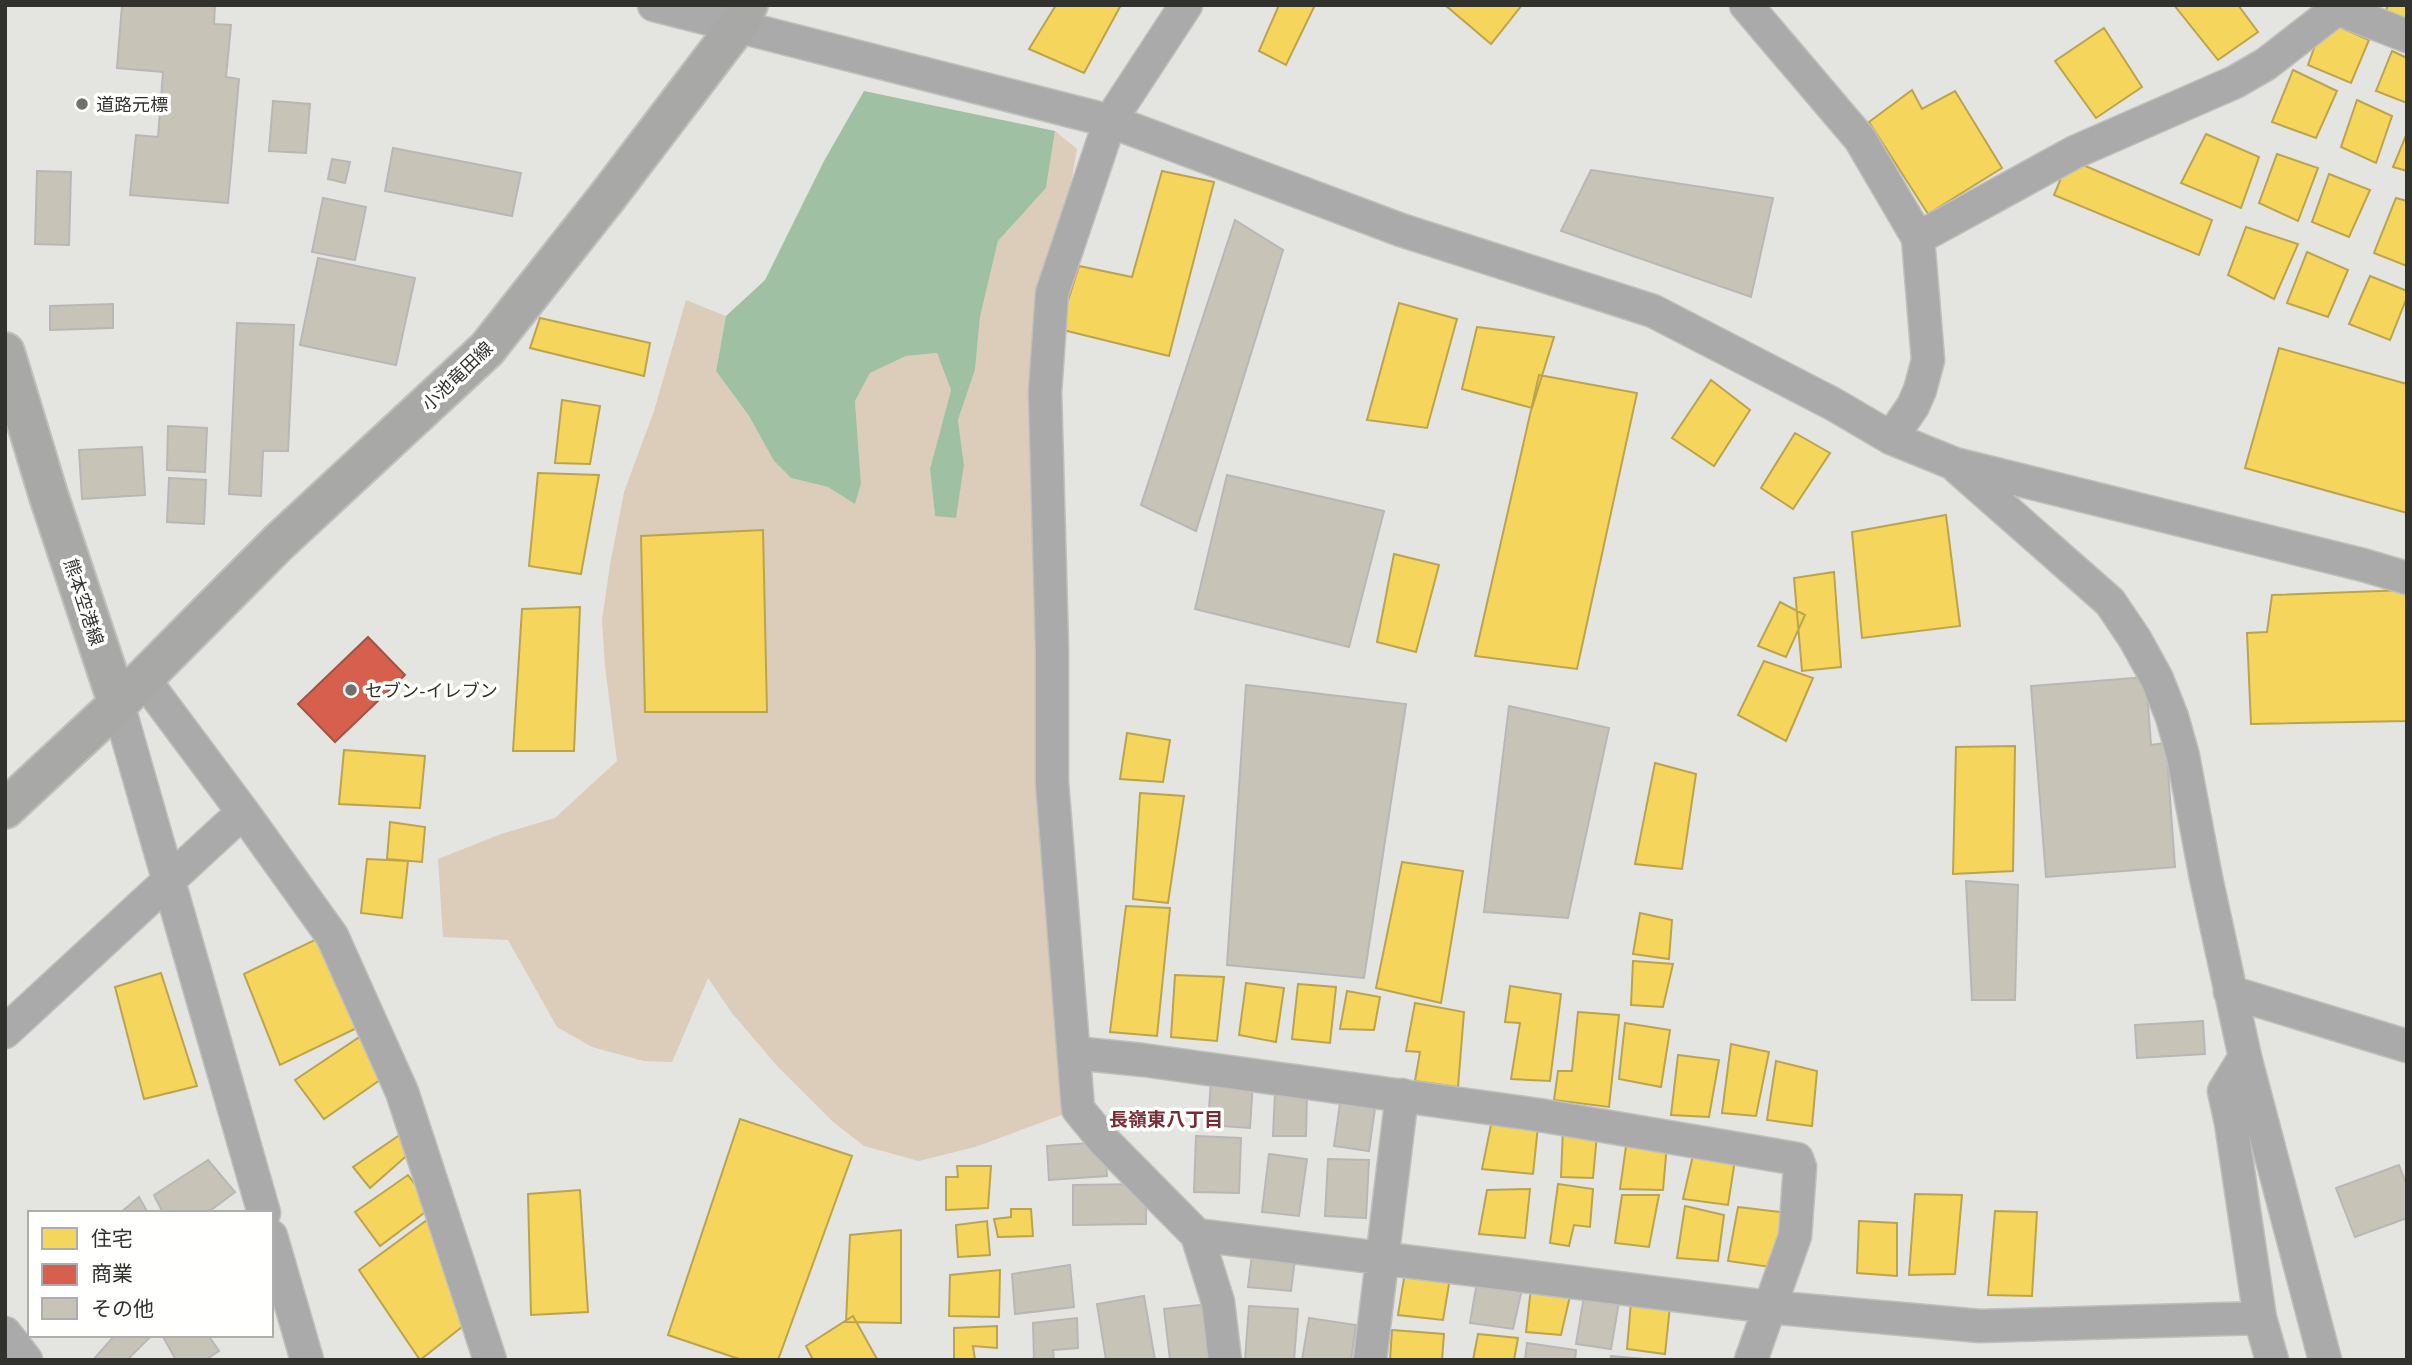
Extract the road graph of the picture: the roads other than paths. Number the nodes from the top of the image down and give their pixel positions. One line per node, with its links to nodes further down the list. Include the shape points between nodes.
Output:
1 (654, 5): 5 (street)
2 (1186, 5): 7 (street)
3 (1746, 5): 8 (street, via 1860,139)
4 (2340, 7): 6 (street); 8 (street, via 2235,82 2075,152)
5 (743, 15): 7 (street); 13 (main road, 小池竜田線, via 487,349 278,543)
6 (2407, 36)
7 (1110, 121): 10 (street, via 1401,230 1653,310); 20 (street, via 1052,293 1045,392 1052,782)
8 (1918, 238): 10 (street, via 1928,360 1913,406)
9 (5, 352): 13 (main road, 熊本空港線, via 49,497)
10 (1891, 439): 11 (street)
11 (1955, 464): 12 (street); 17 (street, via 2110,602 2157,679 2183,756)
12 (2407, 578)
13 (131, 691): 14 (main road); 15 (street); 16 (street)
14 (5, 809)
15 (243, 811): 16 (street); 32 (street, via 332,936 402,1092)
16 (169, 880): 18 (street); 23 (street)
17 (2231, 992): 19 (street); 21 (street)
18 (5, 1032)
19 (2407, 1046)
20 (1075, 1053): 22 (street); 24 (street, via 1078,1109)
21 (2245, 1057): 28 (street, via 2224,1091); 37 (street)
22 (1402, 1096): 26 (street); 27 (street, via 1797,1159 1795,1236)
23 (263, 1211)
24 (1197, 1234): 26 (street); 33 (street, via 1218,1302)
25 (273, 1243): 31 (street)
26 (1382, 1258): 27 (street); 34 (street)
27 (1769, 1307): 28 (street, via 1980,1326); 35 (street)
28 (2260, 1318): 36 (street)
29 (5, 1333): 30 (street)
30 (26, 1360)
31 (307, 1360)
32 (490, 1360)
33 (1225, 1360)
34 (1370, 1360)
35 (1751, 1360)
36 (2272, 1360)
37 (2325, 1360)

